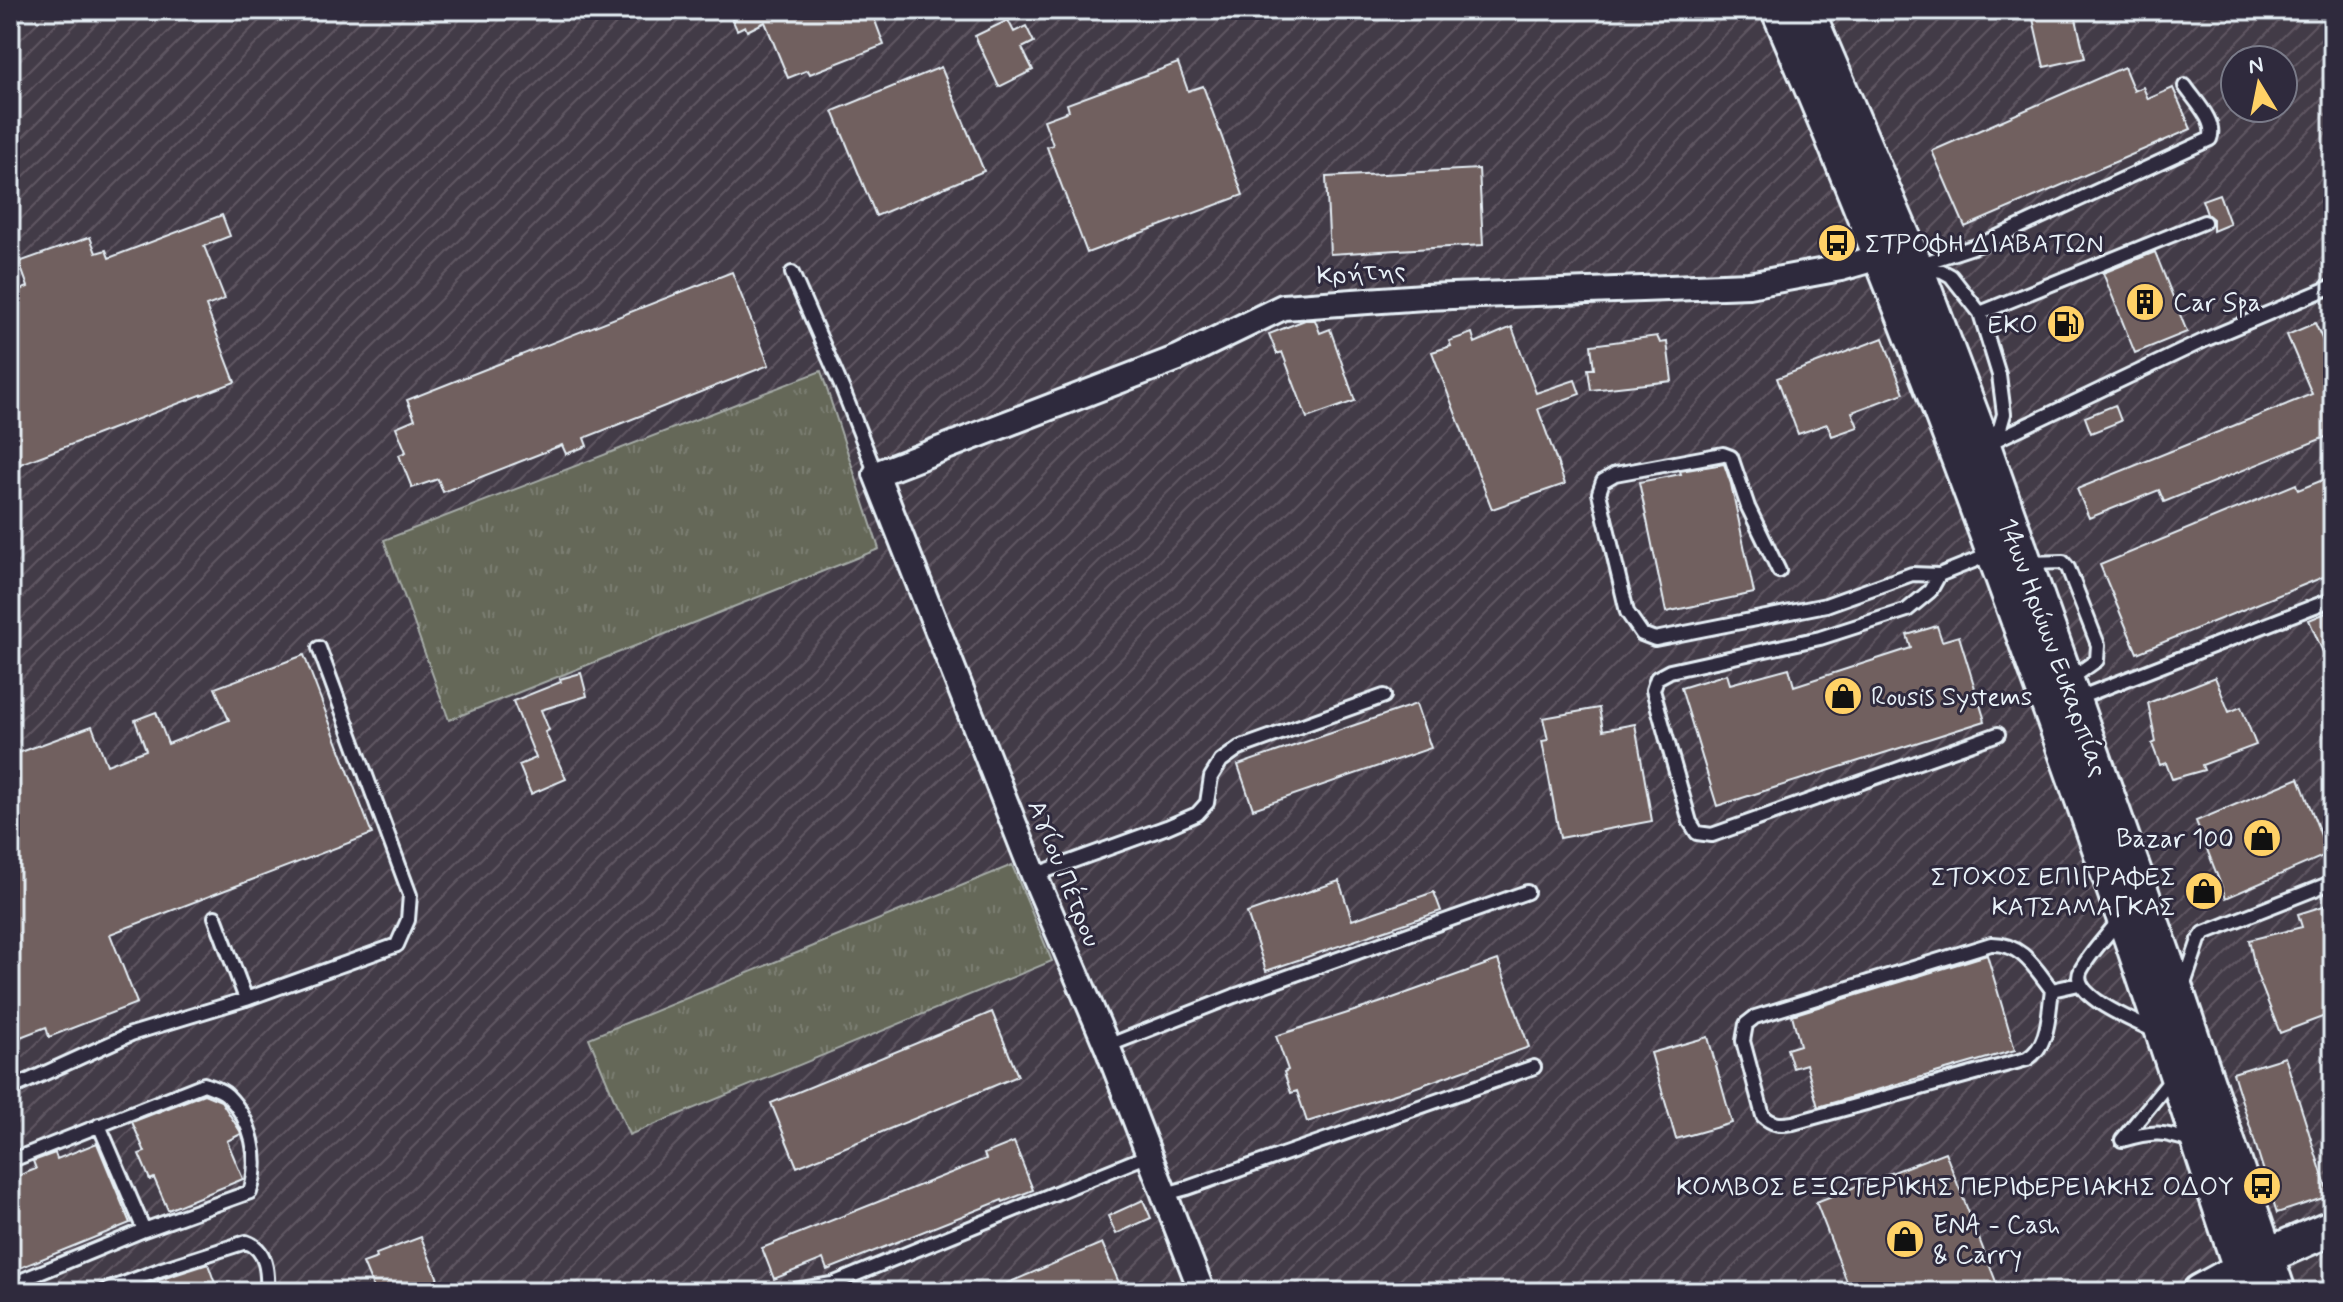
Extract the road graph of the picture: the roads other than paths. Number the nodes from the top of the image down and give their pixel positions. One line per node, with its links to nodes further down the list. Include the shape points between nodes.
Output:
1 (1779, 10): 5 (main road, 14ων Ηρώων Ευκαρπίας)
2 (1806, 10): 6 (main road, 14ων Ηρώων Ευκαρπίας)
3 (2185, 86): 6 (lane, via 2211,124 2210,139 1982,244)
4 (2204, 222): 9 (lane)
5 (1879, 257): 11 (street, Κρήτης, via 1749,285 1283,307 1178,358); 12 (main road, 14ων Ηρώων Ευκαρπίας)
6 (1915, 266): 9 (lane, via 1951,276); 10 (main road, 14ων Ηρώων Ευκαρπίας)
7 (792, 273): 11 (lane)
8 (2333, 286): 10 (lane, via 2207,339)
9 (1980, 313): 10 (lane, via 1999,375 2004,414 2000,428)
10 (1983, 446): 12 (main road, 14ων Ηρώων Ευκαρπίας)
11 (876, 474): 20 (street, Αγίου Πέτρου)
12 (2009, 558): 14 (lane); 17 (main road, 14ων Ηρώων Ευκαρπίας); 23 (main road, 14ων Ηρώων Ευκαρπίας)
13 (1779, 571): 14 (lane, via 1731,457 1723,454 1615,474 1603,481 1599,493 1627,612 1642,634 1655,639 1826,605 1912,574)
14 (1939, 575): 19 (lane, via 1930,591 1907,610 1820,638 1657,678 1653,690 1690,822 1697,833 1712,835)
15 (2333, 599): 17 (lane)
16 (319, 648): 27 (lane, via 410,895 408,920 397,945)
17 (2070, 691): 28 (main road, 14ων Ηρώων Ευκαρπίας)
18 (1384, 696): 20 (lane, via 1239,748 1221,761 1211,777 1207,803 1197,814)
19 (1998, 734)
20 (1034, 875): 30 (street, Αγίου Πέτρου)
21 (2333, 882): 28 (lane, via 2204,933)
22 (1527, 892): 30 (lane)
23 (2123, 915): 25 (lane, via 2080,972); 29 (main road, 14ων Ηρώων Ευκαρπίας)
24 (215, 917): 27 (lane)
25 (2079, 984): 26 (lane); 29 (lane, via 2087,996)
26 (2052, 990): 26 (lane, via 2021,952 1991,944 1755,1017 1746,1024 1743,1041 1763,1116 1781,1125 1793,1123 2027,1059 2043,1044)
27 (246, 999): 33 (lane, via 131,1034)
28 (2179, 1000): 41 (main road, 14ων Ηρώων Ευκαρπίας)
29 (2163, 1035): 32 (main road, 14ων Ηρώων Ευκαρπίας)
30 (1107, 1046): 36 (street, Αγίου Πέτρου)
31 (1534, 1067): 38 (lane)
32 (2176, 1074): 35 (main road, 14ων Ηρώων Ευκαρπίας); 35 (lane, via 2122,1140 2152,1131)
33 (10, 1089)
34 (99, 1125): 37 (lane); 40 (lane); 40 (lane, via 204,1084 225,1093 248,1129 256,1175 250,1192)
35 (2200, 1144): 41 (main road, 14ων Ηρώων Ευκαρπίας)
36 (1149, 1155): 38 (street, Αγίου Πέτρου); 45 (lane, via 832,1284)
37 (10, 1161)
38 (1165, 1194): 46 (street, Αγίου Πέτρου)
39 (2333, 1227): 41 (main road)
40 (144, 1230): 42 (lane)
41 (2252, 1272): 47 (main road); 48 (main road, 14ων Ηρώων Ευκαρπίας)
42 (10, 1285)
43 (102, 1292): 44 (lane, via 246,1242 257,1247 264,1260)
44 (267, 1292)
45 (783, 1292)
46 (1202, 1292)
47 (2200, 1292)
48 (2278, 1292)

